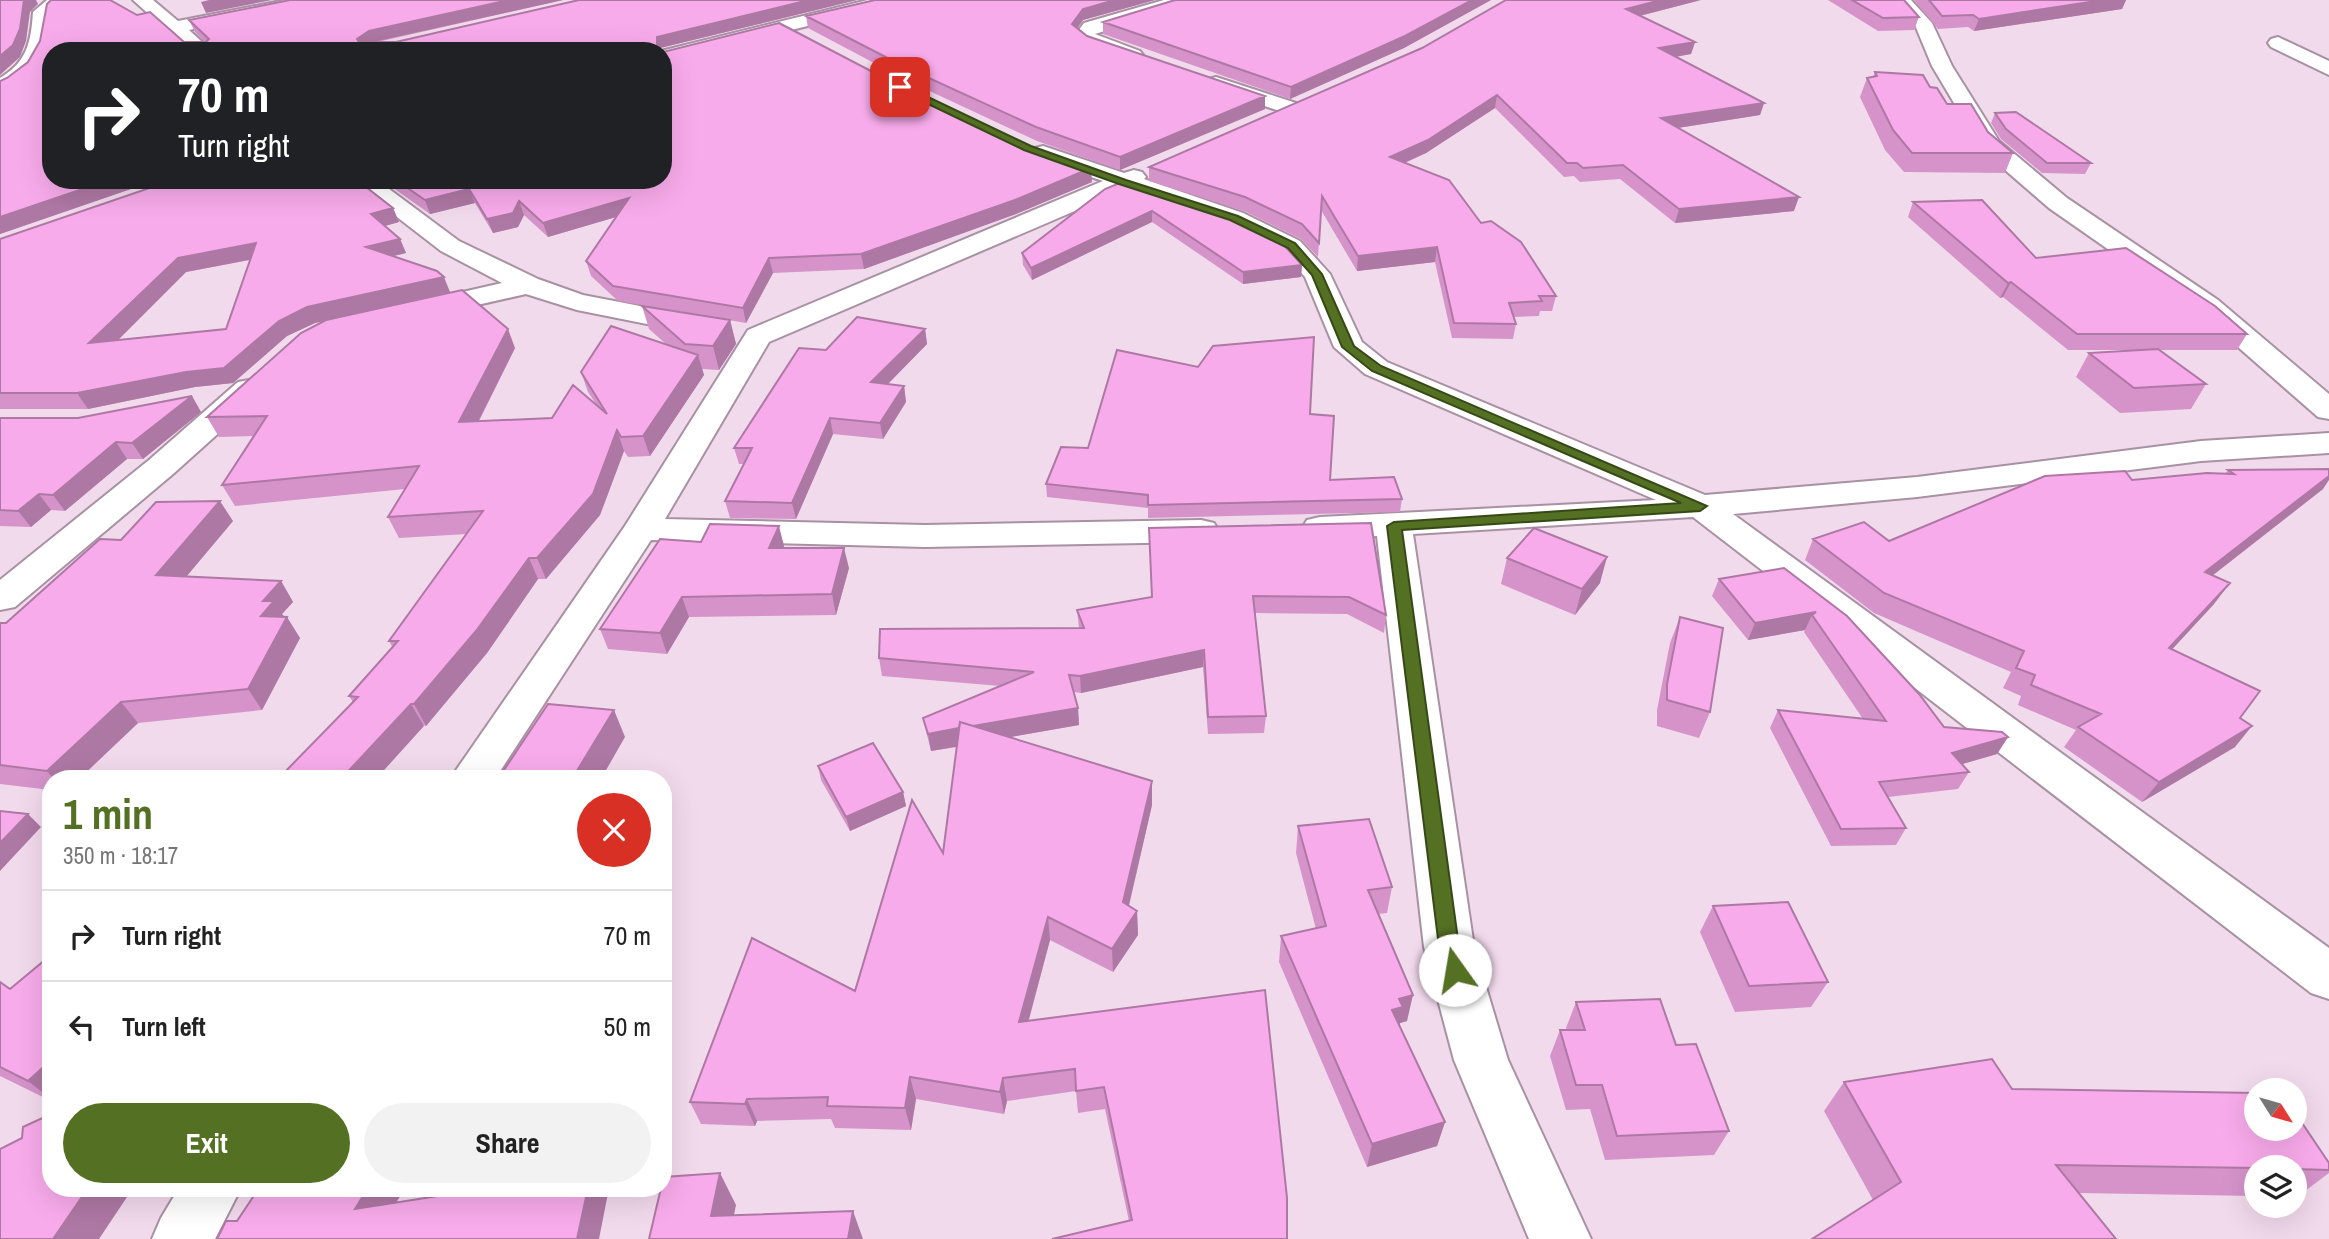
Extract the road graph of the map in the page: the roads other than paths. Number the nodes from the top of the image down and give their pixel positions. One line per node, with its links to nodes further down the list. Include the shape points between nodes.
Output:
1 (58, 0): 14 (street, via 42,12 41,35 31,66)
2 (142, 0): 7 (street)
3 (313, 0): 7 (street)
4 (890, 0): 10 (street, via 815,32 783,17)
5 (1183, 0): 11 (street, via 1091,27 1084,35)
6 (1901, 0): 26 (street, via 1923,23 1942,66 1990,145 2058,203 2208,306)
7 (176, 27): 8 (street)
8 (192, 42)
9 (2329, 46): 12 (street, via 2278,43)
10 (672, 53)
11 (1147, 60)
12 (2329, 69)
13 (1200, 78): 15 (street, via 1303,104)
14 (0, 87)
15 (1255, 125)
16 (1017, 142): 18 (street)
17 (1158, 166): 18 (street)
18 (1122, 182): 22 (street); 28 (street, via 1234,218 1291,246 1317,274 1349,347 1376,368)
19 (373, 189): 20 (street, via 450,246)
20 (528, 285): 21 (street); 22 (street, via 614,311)
21 (393, 316)
22 (736, 332): 31 (street)
23 (271, 369): 24 (street)
24 (243, 395): 25 (street); 33 (street)
25 (197, 399)
26 (2329, 410)
27 (2329, 443): 28 (street, via 2201,451 1917,487)
28 (1700, 506): 29 (street); 35 (street)
29 (1394, 526): 30 (street); 38 (street, via 1449,947 1481,1060)
30 (1289, 528)
31 (641, 529): 32 (street, via 925,536); 34 (street)
32 (1236, 530)
33 (2, 598)
34 (478, 770)
35 (2329, 976)
36 (207, 1197): 37 (street)
37 (182, 1239)
38 (1560, 1239)

